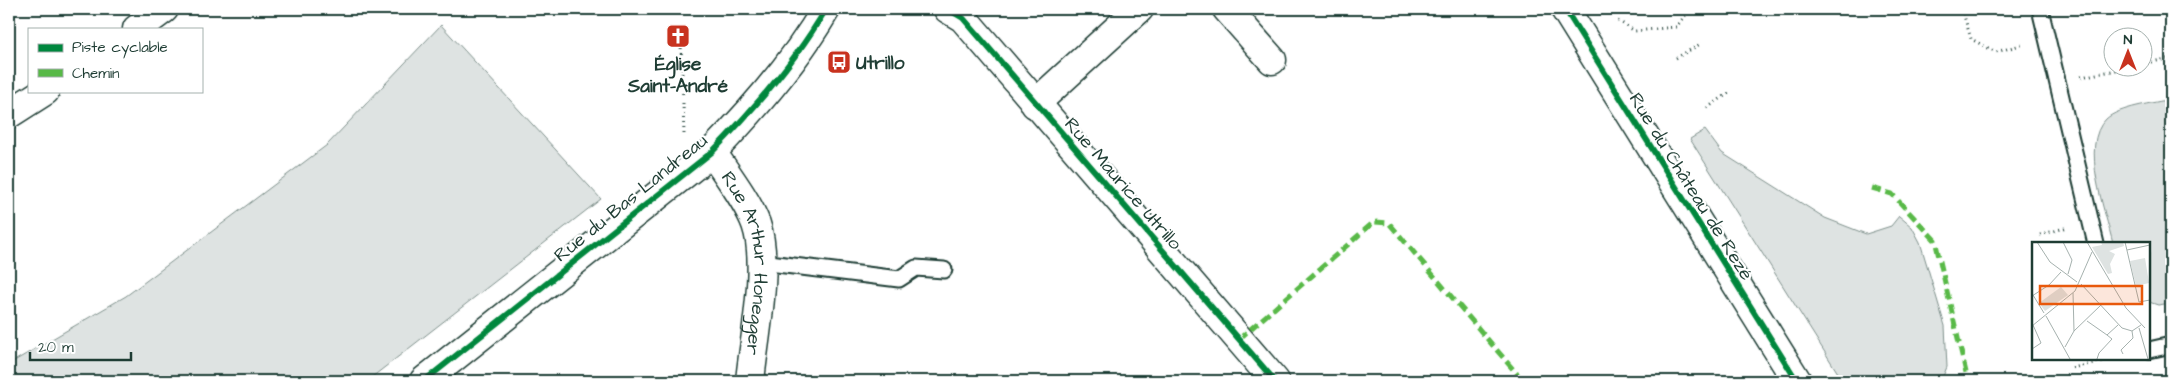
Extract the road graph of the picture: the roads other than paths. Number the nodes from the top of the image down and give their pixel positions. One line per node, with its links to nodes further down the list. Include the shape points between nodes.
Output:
1 (164, 9): 8 (street)
2 (826, 9): 13 (street, Rue du Bas Landreau, via 792,62 750,114)
3 (948, 9): 11 (street, Rue Maurice Utrillo, via 963,18)
4 (1139, 9): 11 (street)
5 (1227, 9): 9 (street)
6 (1565, 9): 22 (street, Rue du Château de Rezé)
7 (2040, 9): 14 (lane)
8 (138, 28)
9 (1272, 60)
10 (43, 92): 12 (street)
11 (1035, 104): 21 (street, Rue Maurice Utrillo)
12 (9, 114)
13 (712, 152): 15 (street, Rue Arthur Honegger, via 756,224); 19 (street, Rue du Bas Landreau)
14 (2096, 242)
15 (760, 262): 16 (lane, via 899,280 916,268); 20 (street, Rue Arthur Honegger)
16 (944, 270)
17 (2171, 345): 18 (lane)
18 (2150, 350)
19 (424, 381)
20 (750, 381)
21 (1275, 381)
22 (1796, 381)

